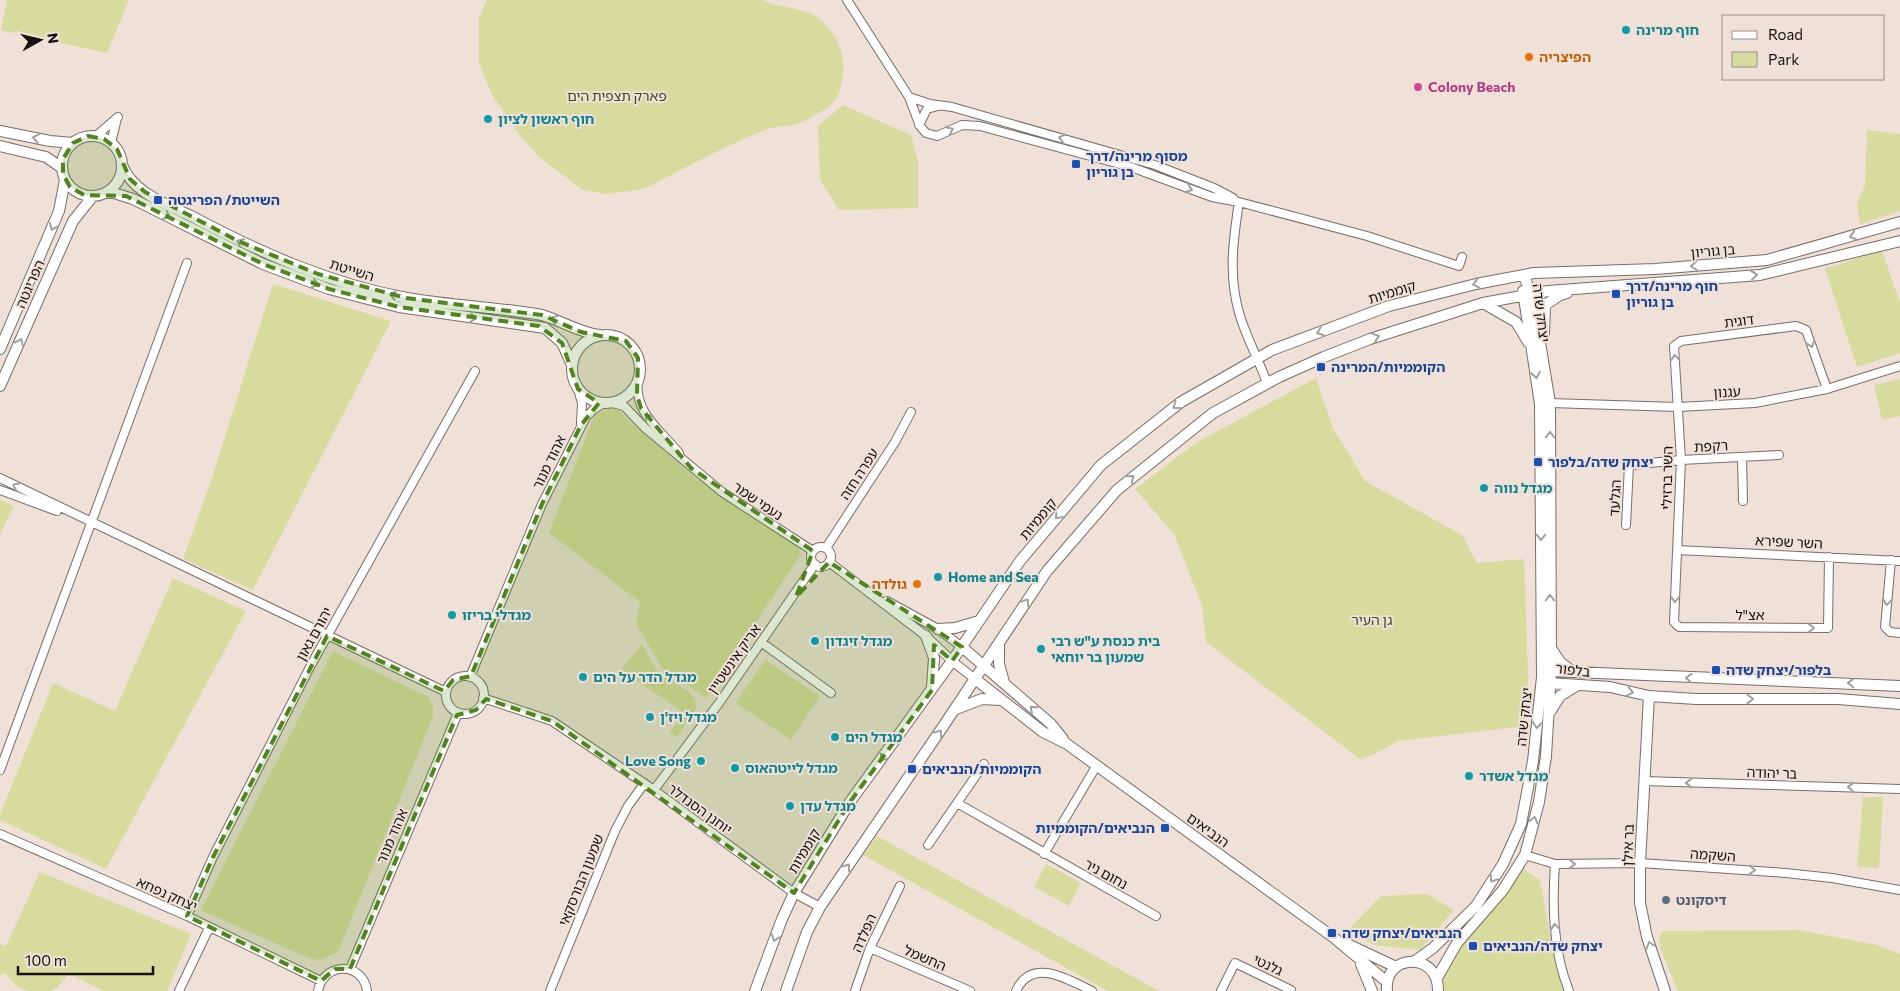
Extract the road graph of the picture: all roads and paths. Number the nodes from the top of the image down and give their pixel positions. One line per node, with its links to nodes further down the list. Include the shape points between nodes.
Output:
1 (847, 0): 2 (street)
2 (909, 97): 3 (street); 4 (street)
3 (940, 105): 4 (street, via 927,109); 15 (street, one-way to 3, via 1214,188 1155,166)
4 (920, 125): 15 (street, one-way to 15, via 926,133 936,136 962,125 980,126 1131,167 1212,197)
5 (0, 131): 7 (street, one-way to 5)
6 (96, 136): 7 (street); 8 (street); 8 (street, via 118,117)
7 (73, 143): 11 (street, via 66,150)
8 (111, 143): 10 (street, via 121,157)
9 (0, 146): 11 (street, via 46,157)
10 (122, 165): 13 (street, via 116,185); 24 (street, השייטת, one-way to 10, via 542,315 406,298 318,274 244,244 153,197 130,179)
11 (62, 168): 12 (street)
12 (65, 180): 14 (street, via 77,192); 25 (street, הפריגטה, one-way to 25, via 59,211)
13 (106, 193): 14 (street); 29 (street, השייטת, one-way to 29, via 133,199 263,264 329,289 399,307 545,328 562,343)
14 (93, 196): 34 (street, הפריגטה, one-way to 14, via 73,221)
15 (1239, 202): 18 (street, via 1367,236 1459,266); 27 (street, via 1232,248 1234,280 1240,315)
16 (1900, 222): 20 (street, בן גוריון, one-way to 20, via 1767,260)
17 (1900, 240): 21 (street, בן גוריון, one-way to 17, via 1760,275)
18 (1462, 256)
19 (188, 263): 49 (street)
20 (1523, 275): 22 (street, יצחק שדה); 27 (street, קוממיות, one-way to 27, via 1389,306)
21 (1596, 287): 22 (street, בן גוריון); 28 (street, via 1560,295 1546,305)
22 (1527, 295): 23 (street); 26 (street, יצחק שדה); 28 (street, יצחק שדה)
23 (1484, 303): 26 (street, via 1516,322); 33 (street, one-way to 23, via 1370,339)
24 (599, 336): 29 (street, via 582,344); 32 (street, via 616,337 633,349 640,369)
25 (0, 349)
26 (1532, 350): 73 (street, יצחק שדה, one-way to 73, via 1540,404)
27 (1258, 357): 33 (street); 60 (street, קוממיות, one-way to 60, via 1182,402 1101,465 1020,561)
28 (1544, 359): 38 (street, יצחק שדה)
29 (572, 365): 35 (street)
30 (1900, 366): 36 (street, עגנון)
31 (475, 371): 63 (street, יהורם גאון)
32 (638, 379): 37 (street, via 628,395); 45 (street, נעמי שמר, one-way to 32, via 641,408 637,395)
33 (1267, 383): 66 (street, one-way to 33, via 1047,571 1117,490 1213,413)
34 (0, 386)
35 (578, 389): 37 (street, via 594,401); 41 (street, אהוד מנור, via 582,403)
36 (1827, 389): 39 (street, עגנון, via 1755,403); 39 (street, דוגית, one-way to 36, via 1674,346 1681,341 1796,326 1806,330)
37 (608, 403): 41 (street, אהוד מנור, via 594,409); 45 (street, נעמי שמר, via 624,406)
38 (1550, 403): 39 (street, עגנון); 67 (street, יצחק שדה, one-way to 38)
39 (1678, 407): 44 (street, השר ברזילי)
40 (911, 412): 51 (street, עפרה חזה)
41 (581, 425): 72 (street, אהוד מנור, via 542,504)
42 (1778, 455): 43 (street, רקפת)
43 (1742, 457): 44 (street, רקפת); 48 (street, רקפת)
44 (1681, 460): 50 (street, הגלעד, via 1629,465); 52 (street, השר ברזילי)
45 (691, 468): 53 (street, נעמי שמר)
46 (0, 478): 49 (street, one-way to 46)
47 (0, 490): 49 (street)
48 (1742, 501)
49 (92, 523): 63 (street); 91 (street)
50 (1626, 525)
51 (826, 548): 53 (street, via 819,547); 57 (street, via 831,556)
52 (1677, 550): 54 (street, השר שפירא); 54 (street, אצ"ל, one-way to 54, via 1674,622 1679,627 1828,628)
53 (813, 552): 58 (street)
54 (1829, 556): 55 (street, השר שפירא)
55 (1890, 560): 56 (street, השר שפירא); 62 (street, one-way to 62, via 1885,627 1890,632)
56 (1900, 561)
57 (829, 562): 58 (street, via 822,566); 59 (street)
58 (816, 564): 65 (street, אריק אינשטיין)
59 (864, 588): 61 (street); 64 (street)
60 (980, 621): 61 (street); 68 (street, קוממיות)
61 (938, 629): 68 (street)
62 (1900, 633)
63 (327, 636): 79 (street); 107 (street, יהורם גאון, via 212,857)
64 (926, 636): 69 (street); 78 (street, via 934,658)
65 (761, 642): 80 (street); 95 (street, אריק אינשטיין)
66 (999, 642): 70 (street); 75 (street, via 999,664)
67 (1550, 647): 71 (street, via 1560,662); 73 (street, יצחק שדה)
68 (962, 648): 69 (street, קוממיות); 70 (street, הנביאים)
69 (952, 661): 74 (street); 78 (street, קוממיות)
70 (984, 666): 74 (street); 75 (street, הנביאים)
71 (1574, 673): 73 (street, בלפור); 77 (street, בלפור, one-way to 71)
72 (470, 677): 79 (street, via 454,680); 82 (street, via 480,685)
73 (1548, 677): 76 (street, בלפור); 87 (street, יצחק שדה); 113 (street, יצחק שדה, one-way to 113, via 1521,824 1503,864 1476,906)
74 (975, 679): 83 (street, הנביאים); 85 (street)
75 (1006, 685): 88 (street, הנביאים, one-way to 75, via 1051,724)
76 (1576, 686): 81 (street, בלפור, one-way to 81, via 1610,687); 87 (street, via 1560,696)
77 (1900, 686)
78 (932, 690): 105 (street, קוממיות, one-way to 105, via 850,802)
79 (446, 692): 86 (street, via 448,704)
80 (831, 693)
81 (1649, 696): 84 (street, בלפור, one-way to 84, via 1838,699); 92 (street, בר אילן)
82 (483, 698): 86 (street, via 482,704 471,713); 93 (street, יוחנן הסנדלר, via 552,721)
83 (1001, 700): 85 (street, via 982,699); 88 (street, הנביאים, via 1043,732)
84 (1900, 704)
85 (955, 709): 106 (street, one-way to 85)
86 (458, 713): 115 (street, אהוד מנור)
87 (1549, 713): 100 (street, יצחק שדה, one-way to 87, via 1539,802)
88 (1067, 744): 90 (street, הנביאים)
89 (984, 764): 96 (street)
90 (1097, 765): 99 (street); 110 (street, הנביאים)
91 (0, 770)
92 (1644, 781): 94 (street, בר יהודה, one-way to 92); 102 (street, בר אילן)
93 (644, 784): 95 (street, יוחנן הסנדלר); 123 (street, שמעון הבורסקאי, via 614,831)
94 (1900, 789)
95 (654, 790): 105 (street, יוחנן הסנדלר)
96 (956, 803): 98 (street); 99 (street, נחום ניר)
97 (0, 834): 107 (street, יצחק נפחא)
98 (928, 845)
99 (1044, 854): 108 (street, נחום ניר)
100 (1525, 855): 101 (street, השקמה); 116 (street, יצחק שדה, via 1503,890 1457,942)
101 (1555, 864): 102 (street, השקמה, one-way to 102); 133 (street, one-way to 101, via 1556,940 1552,900)
102 (1640, 864): 104 (street, השקמה, one-way to 104, via 1786,872); 134 (street, בר אילן, one-way to 102, via 1647,937 1640,903)
103 (900, 886): 111 (street, הפלדה)
104 (1900, 890)
105 (794, 893): 106 (street, יוחנן הסנדלר); 124 (street, קוממיות, one-way to 124)
106 (820, 907): 125 (street)
107 (187, 916): 109 (street, יצחק נפחא)
108 (1156, 916)
109 (209, 928): 117 (street, יצחק נפחא); 120 (street)
110 (1333, 937): 112 (street, הנביאים); 114 (street, הנביאים)
111 (870, 948): 126 (street, הפלדה); 127 (street, החשמל)
112 (1360, 961): 118 (street, הנביאים); 131 (street)
113 (1415, 961): 114 (street, יצחק שדה); 116 (street, via 1428,966)
114 (1396, 967): 118 (street, via 1390,974)
115 (350, 969): 117 (street, via 336,969); 122 (street, via 364,980)
116 (1437, 978): 132 (street)
117 (321, 981): 121 (street)
118 (1387, 987)
119 (1291, 990): 130 (street, גלנטי, via 1235,964)
120 (178, 991)
121 (318, 991)
122 (367, 991)
123 (550, 991)
124 (756, 991)
125 (786, 991)
126 (855, 991)
127 (970, 991)
128 (1016, 991): 129 (street, via 1030,975 1042,973 1054,973)
129 (1092, 991)
130 (1221, 991)
131 (1372, 991)
132 (1438, 991)
133 (1569, 991)
134 (1665, 991)

